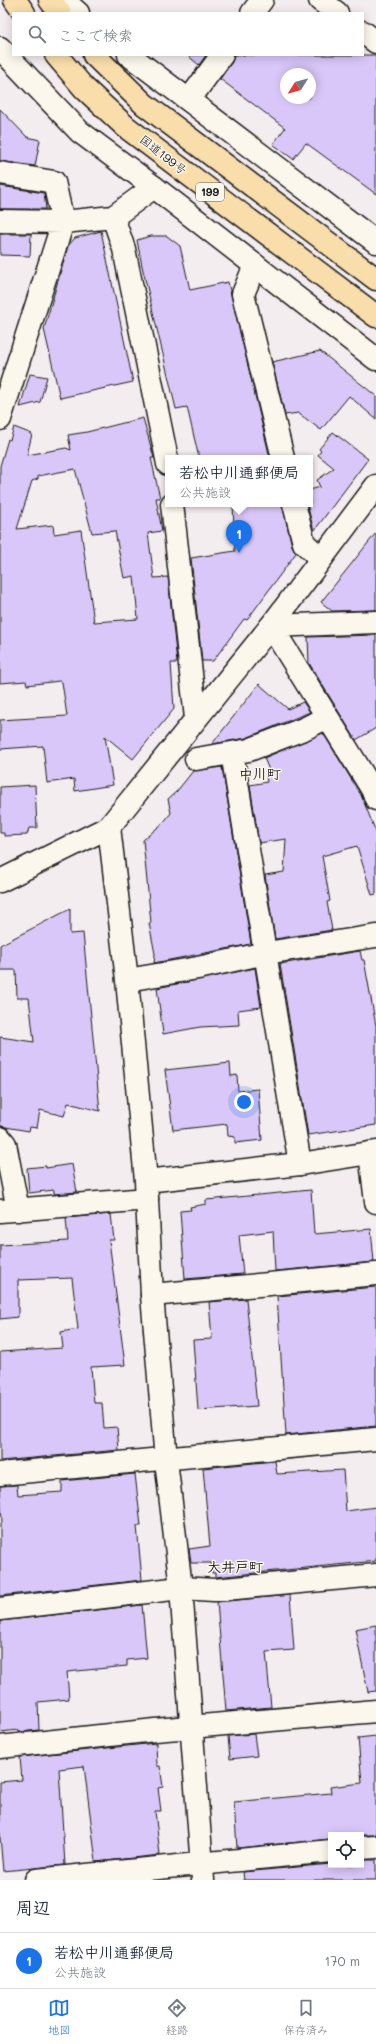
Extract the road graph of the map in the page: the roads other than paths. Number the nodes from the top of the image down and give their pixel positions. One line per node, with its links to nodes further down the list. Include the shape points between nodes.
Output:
1 (15, 0): 6 (highway)
2 (50, 0): 7 (highway)
3 (63, 0): 8 (street)
4 (262, 0): 9 (street)
5 (320, 0): 10 (street)
6 (23, 12)
7 (59, 12)
8 (77, 12)
9 (253, 12)
10 (337, 12)
11 (364, 33): 12 (street)
12 (376, 42)
13 (0, 48): 20 (street, via 80,132)
14 (57, 56): 27 (highway, 国道199号 / 199, via 84,88 126,127)
15 (95, 56): 26 (highway, 199, via 144,104)
16 (130, 56): 18 (street)
17 (221, 56): 18 (street)
18 (189, 100): 24 (street)
19 (0, 173): 23 (street, via 54,182)
20 (154, 187): 21 (street); 25 (street)
21 (113, 217): 23 (street); 30 (street, via 124,249)
22 (0, 221): 23 (street)
23 (63, 222): 29 (street)
24 (376, 242)
25 (255, 265): 28 (street); 31 (street, via 243,294)
26 (376, 279)
27 (376, 316)
28 (376, 359)
29 (0, 419)
30 (166, 455)
31 (282, 455)
32 (376, 486): 35 (street)
33 (172, 507): 39 (street)
34 (295, 507): 35 (street, via 304,543)
35 (321, 559): 37 (street)
36 (376, 622): 37 (street)
37 (271, 626): 38 (street); 39 (street)
38 (328, 717): 40 (street, via 270,743); 42 (street)
39 (196, 718): 43 (street)
40 (232, 753): 41 (street); 46 (street)
41 (196, 759)
42 (375, 792)
43 (109, 827): 44 (street); 47 (street)
44 (0, 882)
45 (376, 936): 46 (street)
46 (266, 953): 47 (street); 50 (street)
47 (127, 980): 51 (street)
48 (0, 1138): 53 (street, via 5,1144)
49 (373, 1152): 50 (street); 52 (street)
50 (300, 1164): 51 (street)
51 (147, 1190): 53 (street); 55 (street)
52 (376, 1202)
53 (9, 1210)
54 (376, 1274): 55 (street)
55 (152, 1295): 57 (street)
56 (376, 1439): 57 (street)
57 (166, 1460): 58 (street); 60 (street)
58 (0, 1474)
59 (376, 1574): 60 (street, via 214,1590)
60 (181, 1588): 61 (street); 63 (street)
61 (0, 1609)
62 (376, 1711): 63 (street)
63 (191, 1727): 64 (street); 68 (street)
64 (0, 1747)
65 (376, 1847): 66 (street)
66 (364, 1848)
67 (328, 1851): 68 (street)
68 (202, 1872): 69 (street)
69 (36, 1880)

